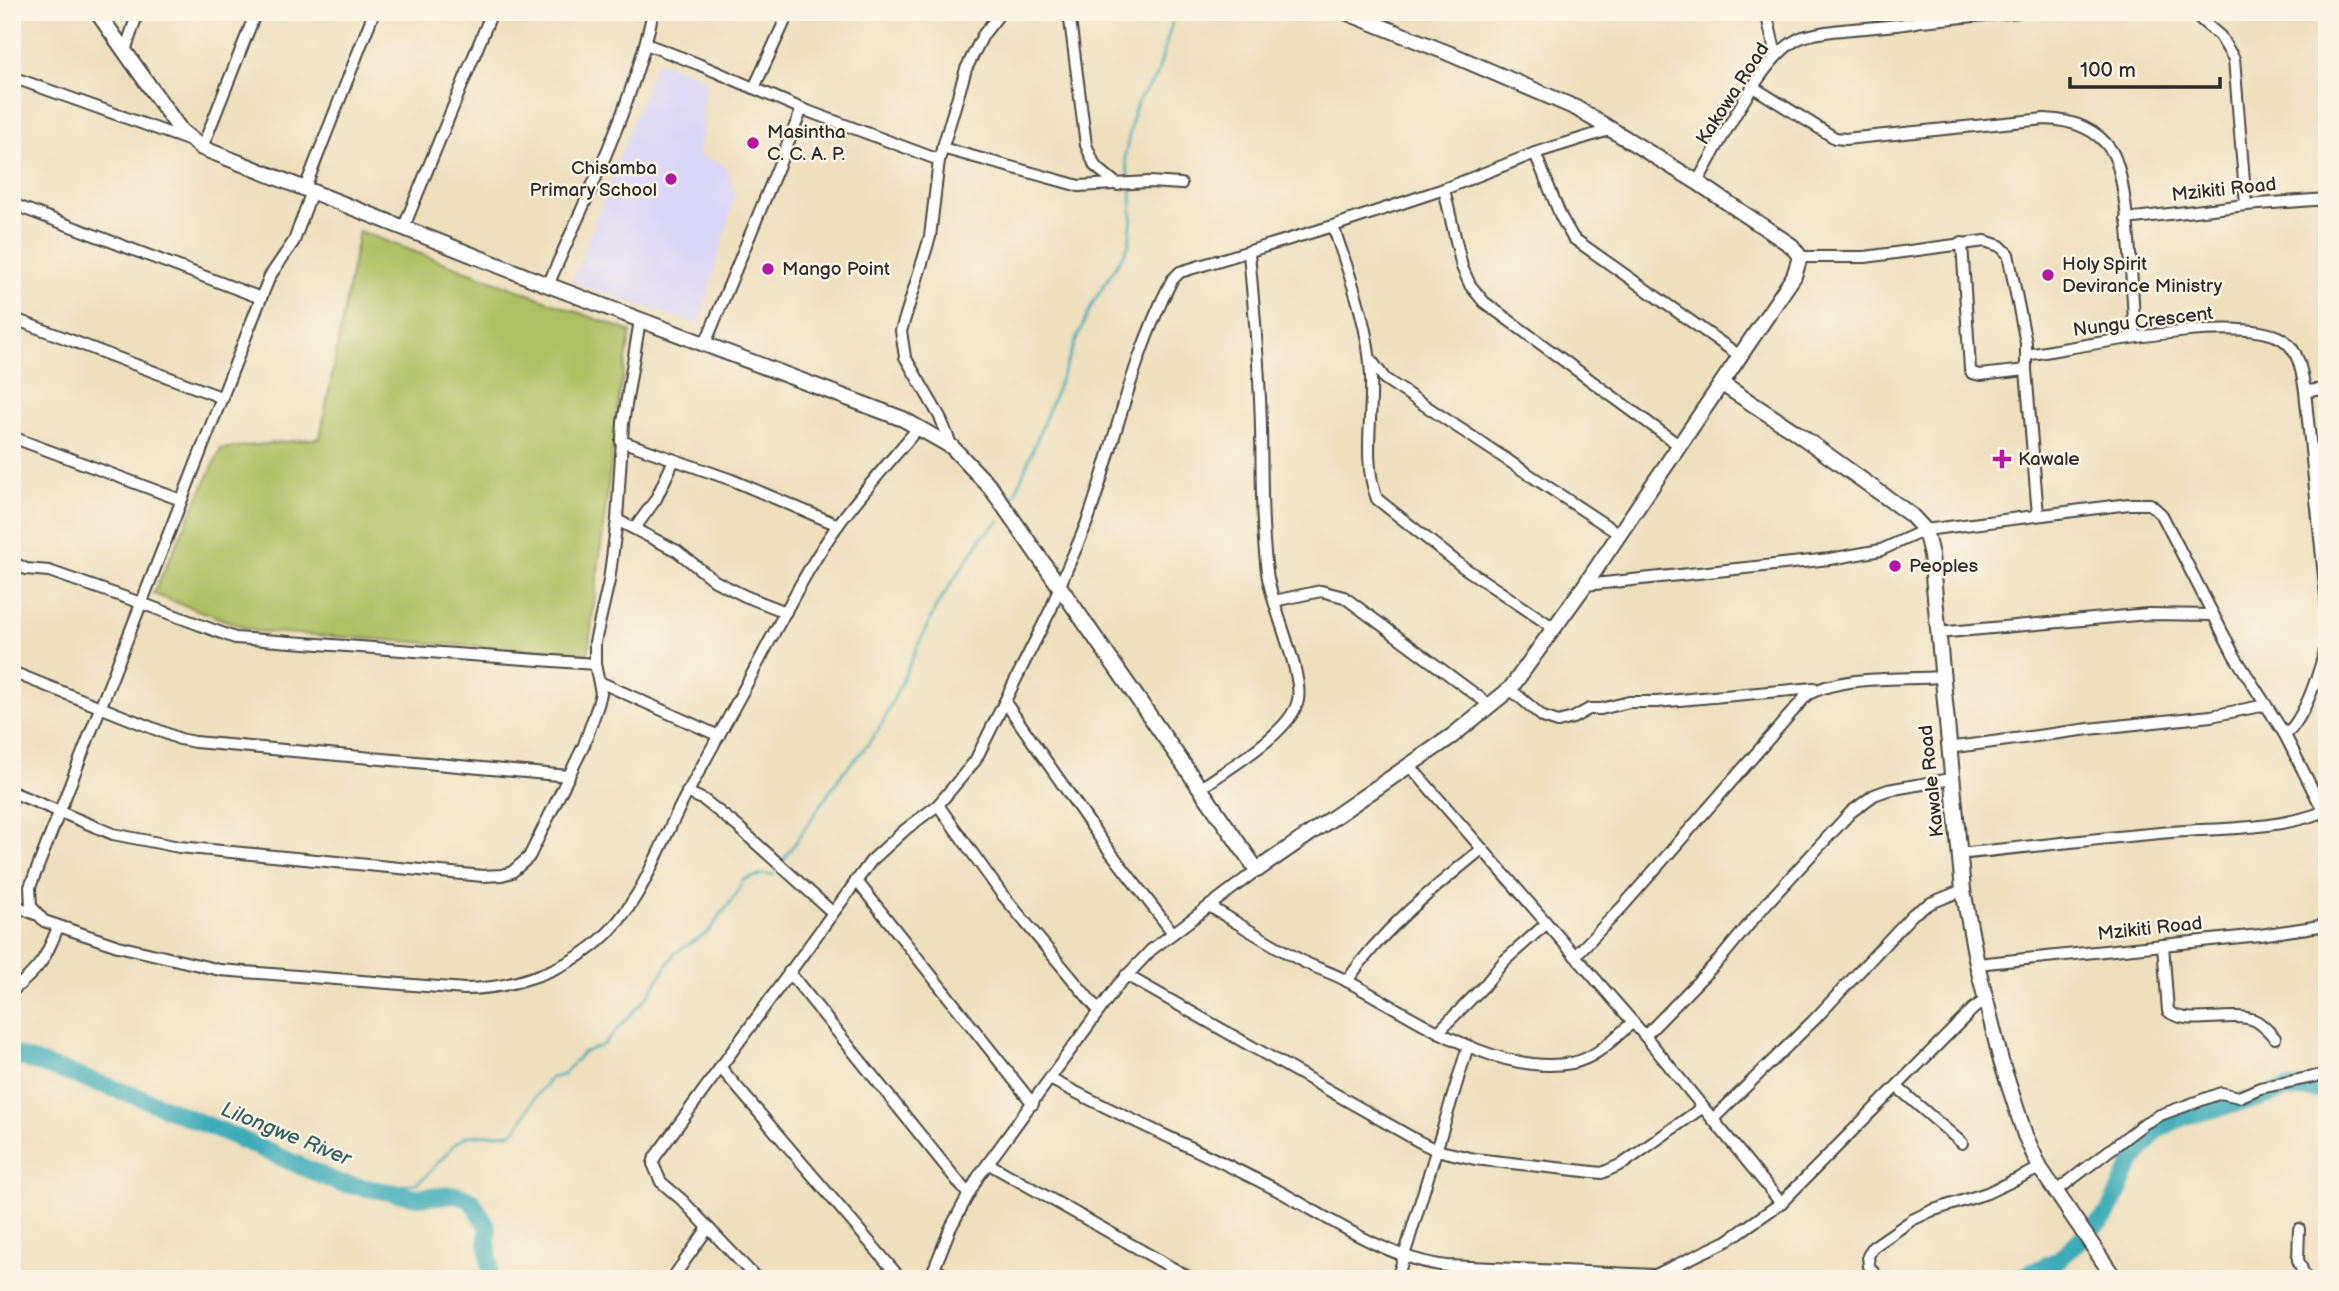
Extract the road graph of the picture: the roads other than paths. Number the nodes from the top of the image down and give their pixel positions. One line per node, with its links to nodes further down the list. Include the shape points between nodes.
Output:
1 (97, 12): 17 (street)
2 (138, 12): 17 (street)
3 (256, 12): 24 (street)
4 (374, 12): 32 (street)
5 (492, 12): 38 (street)
6 (653, 12): 16 (street)
7 (789, 12): 20 (street)
8 (982, 12): 14 (street)
9 (1069, 12): 30 (street, via 1086,145 1095,166)
10 (1345, 12): 23 (street, via 1553,97)
11 (1766, 12): 18 (street)
12 (2018, 12): 15 (street, Kakowa Road)
13 (2192, 12): 35 (street, via 2220,36 2234,60)
14 (998, 15): 25 (street, via 967,69)
15 (1924, 17): 18 (street, Kakowa Road, via 1809,36 1791,42)
16 (646, 44): 20 (street); 42 (street, via 618,128)
17 (125, 51): 24 (street, via 169,114)
18 (1776, 55): 21 (street, Kakowa Road)
19 (12, 77): 24 (street)
20 (754, 88): 22 (street)
21 (1753, 88): 28 (street, Kakowa Road); 36 (street, via 1827,135 1845,139 2029,119 2074,122 2113,152)
22 (802, 109): 27 (street); 47 (street)
23 (1612, 129): 26 (street); 28 (street)
24 (197, 144): 32 (street)
25 (942, 148): 27 (street); 30 (street, via 1066,184)
26 (1535, 153): 31 (street); 49 (street, via 1573,238)
27 (939, 160): 60 (street, via 930,237 901,331 905,357 940,416)
28 (1697, 182): 41 (street, via 1792,246)
29 (1181, 184): 30 (street)
30 (1118, 185)
31 (1444, 189): 37 (street); 59 (street, via 1462,267 1484,302)
32 (308, 190): 38 (street); 43 (street, via 294,241)
33 (2327, 199): 35 (street, Mzikiti Road)
34 (12, 204): 43 (street)
35 (2246, 205): 36 (street, Mzikiti Road)
36 (2126, 219): 46 (street)
37 (1333, 226): 40 (street); 50 (street)
38 (403, 229): 42 (street)
39 (1962, 243): 41 (street, via 1865,257); 48 (street, via 1985,241 2008,254); 51 (street, via 1972,373)
40 (1250, 253): 70 (street, via 1180,272 1172,280 1140,356 1091,512); 72 (street, via 1267,574)
41 (1800, 257): 49 (street, via 1794,276)
42 (548, 285): 45 (street)
43 (261, 298): 55 (street)
44 (12, 318): 55 (street)
45 (640, 320): 47 (street); 58 (street)
46 (2136, 337): 48 (street, Nungu Crescent); 54 (street, Nungu Crescent, via 2205,330 2273,334 2291,347)
47 (705, 344): 56 (street)
48 (2026, 355): 51 (street)
49 (1740, 356): 52 (street)
50 (1370, 358): 68 (street, via 1385,379); 77 (street, via 1370,460 1377,499 1463,568)
51 (2026, 370): 63 (street)
52 (1722, 384): 59 (street); 67 (street, via 1839,463)
53 (2327, 389): 54 (street)
54 (2305, 391): 74 (street, Nungu Crescent)
55 (223, 398): 62 (street)
56 (919, 427): 60 (street); 65 (street)
57 (12, 437): 62 (street)
58 (621, 441): 61 (street); 64 (street)
59 (1680, 446): 68 (street)
60 (952, 447): 70 (street, via 991,488)
61 (674, 460): 65 (street); 66 (street, via 656,499)
62 (181, 500): 73 (street)
63 (2038, 515): 67 (street); 76 (street, via 2150,505 2162,515)
64 (617, 520): 66 (street); 80 (street)
65 (838, 525): 75 (street)
66 (635, 528): 75 (street, via 677,551 726,587)
67 (1925, 530): 71 (street, via 1881,550 1830,559); 78 (street, Kawale Road)
68 (1619, 534): 71 (street)
69 (12, 562): 73 (street)
70 (1059, 584): 86 (street); 96 (street)
71 (1586, 585): 77 (street)
72 (1274, 601): 89 (street, via 1321,591 1344,597); 96 (street, via 1297,680 1294,713 1266,741)
73 (141, 603): 80 (street, via 216,633 248,640); 88 (street)
74 (2327, 606)
75 (786, 612): 91 (street)
76 (2213, 615): 78 (street, via 2148,614); 87 (street)
77 (1554, 628): 85 (street)
78 (1937, 633): 82 (street, Kawale Road)
79 (2327, 640): 90 (street, via 2305,708)
80 (595, 664): 83 (street)
81 (12, 671): 88 (street)
82 (1941, 677): 84 (street); 92 (street, Kawale Road)
83 (600, 682): 91 (street); 94 (street, via 594,720)
84 (1820, 688): 85 (street, via 1629,702 1589,709 1558,722 1543,717); 116 (street, via 1796,705)
85 (1510, 690): 89 (street)
86 (1005, 702): 99 (street, via 975,761); 114 (street)
87 (2266, 705): 90 (street); 92 (street, via 2211,716)
88 (103, 706): 94 (street, via 195,742); 100 (street)
89 (1491, 706): 93 (street)
90 (2285, 735): 101 (street)
91 (719, 736): 98 (street)
92 (1948, 748): 95 (street, Kawale Road)
93 (1410, 766): 102 (street); 104 (street)
94 (569, 776): 100 (street, via 528,857 512,872 492,876 179,847 113,834)
95 (1951, 779): 103 (street, Kawale Road); 126 (street, via 1888,789 1863,801)
96 (1201, 788): 104 (street)
97 (12, 792): 100 (street)
98 (687, 792): 109 (street, via 737,826); 113 (street, via 626,911 598,941 550,970 492,987 465,989 220,970)
99 (938, 805): 105 (street, via 888,843); 123 (street, via 1001,893)
100 (59, 810): 110 (street, via 30,887)
101 (2325, 815): 103 (street, via 2270,825)
102 (1482, 849): 111 (street); 120 (street, via 1413,906)
103 (1958, 854): 106 (street, Kawale Road)
104 (1257, 870): 108 (street)
105 (856, 880): 109 (street); 133 (street)
106 (1963, 890): 117 (street, Kawale Road); 135 (street, via 1913,914)
107 (12, 904): 110 (street)
108 (1209, 906): 114 (street); 120 (street)
109 (832, 912): 118 (street)
110 (36, 915): 113 (street)
111 (1546, 923): 116 (street); 125 (street)
112 (2327, 925): 115 (street, Mzikiti Road)
113 (58, 927): 121 (street, via 44,961)
114 (1173, 933): 119 (street)
115 (2163, 945): 117 (street, Mzikiti Road); 127 (street, via 2171,1015 2253,1020)
116 (1575, 956): 124 (street)
117 (1977, 964): 122 (street, Kawale Road)
118 (789, 972): 129 (street); 141 (street)
119 (1126, 975): 123 (street); 137 (street)
120 (1346, 981): 125 (street)
121 (12, 991)
122 (1985, 1000): 132 (street); 139 (street, Kawale Road, via 2014,1104)
123 (1099, 1012): 131 (street)
124 (1633, 1022): 126 (street); 128 (street, via 1597,1053 1569,1063 1501,1058)
125 (1438, 1032): 128 (street)
126 (1645, 1036): 134 (street)
127 (2275, 1038)
128 (1468, 1046): 137 (street)
129 (720, 1068): 143 (street, via 653,1164 660,1182); 150 (street)
130 (2327, 1074): 140 (street, via 2239,1097 2221,1093 2160,1115)
131 (1050, 1079): 133 (street); 145 (street)
132 (1897, 1087): 136 (street); 142 (street)
133 (1033, 1104): 138 (street)
134 (1703, 1107): 135 (street); 137 (street, via 1614,1169 1602,1172 1475,1159)
135 (1713, 1119): 142 (street)
136 (1962, 1143)
137 (1437, 1150): 145 (street)
138 (989, 1164): 141 (street); 152 (street)
139 (2040, 1168): 140 (street, Kawale Road); 154 (street, via 1987,1194 1912,1220 1868,1255)
140 (2055, 1192): 155 (street, Kawale Road)
141 (968, 1194): 146 (street)
142 (1781, 1203): 147 (street, via 1727,1241)
143 (708, 1228): 148 (street); 149 (street)
144 (2299, 1229): 156 (street, via 2298,1260)
145 (1404, 1255): 147 (street, via 1447,1266); 153 (street)
146 (932, 1274): 151 (street)
147 (1652, 1277)
148 (672, 1279)
149 (757, 1279)
150 (901, 1279)
151 (953, 1279)
152 (1192, 1279)
153 (1396, 1279)
154 (1878, 1279)
155 (2115, 1279)
156 (2306, 1279)

